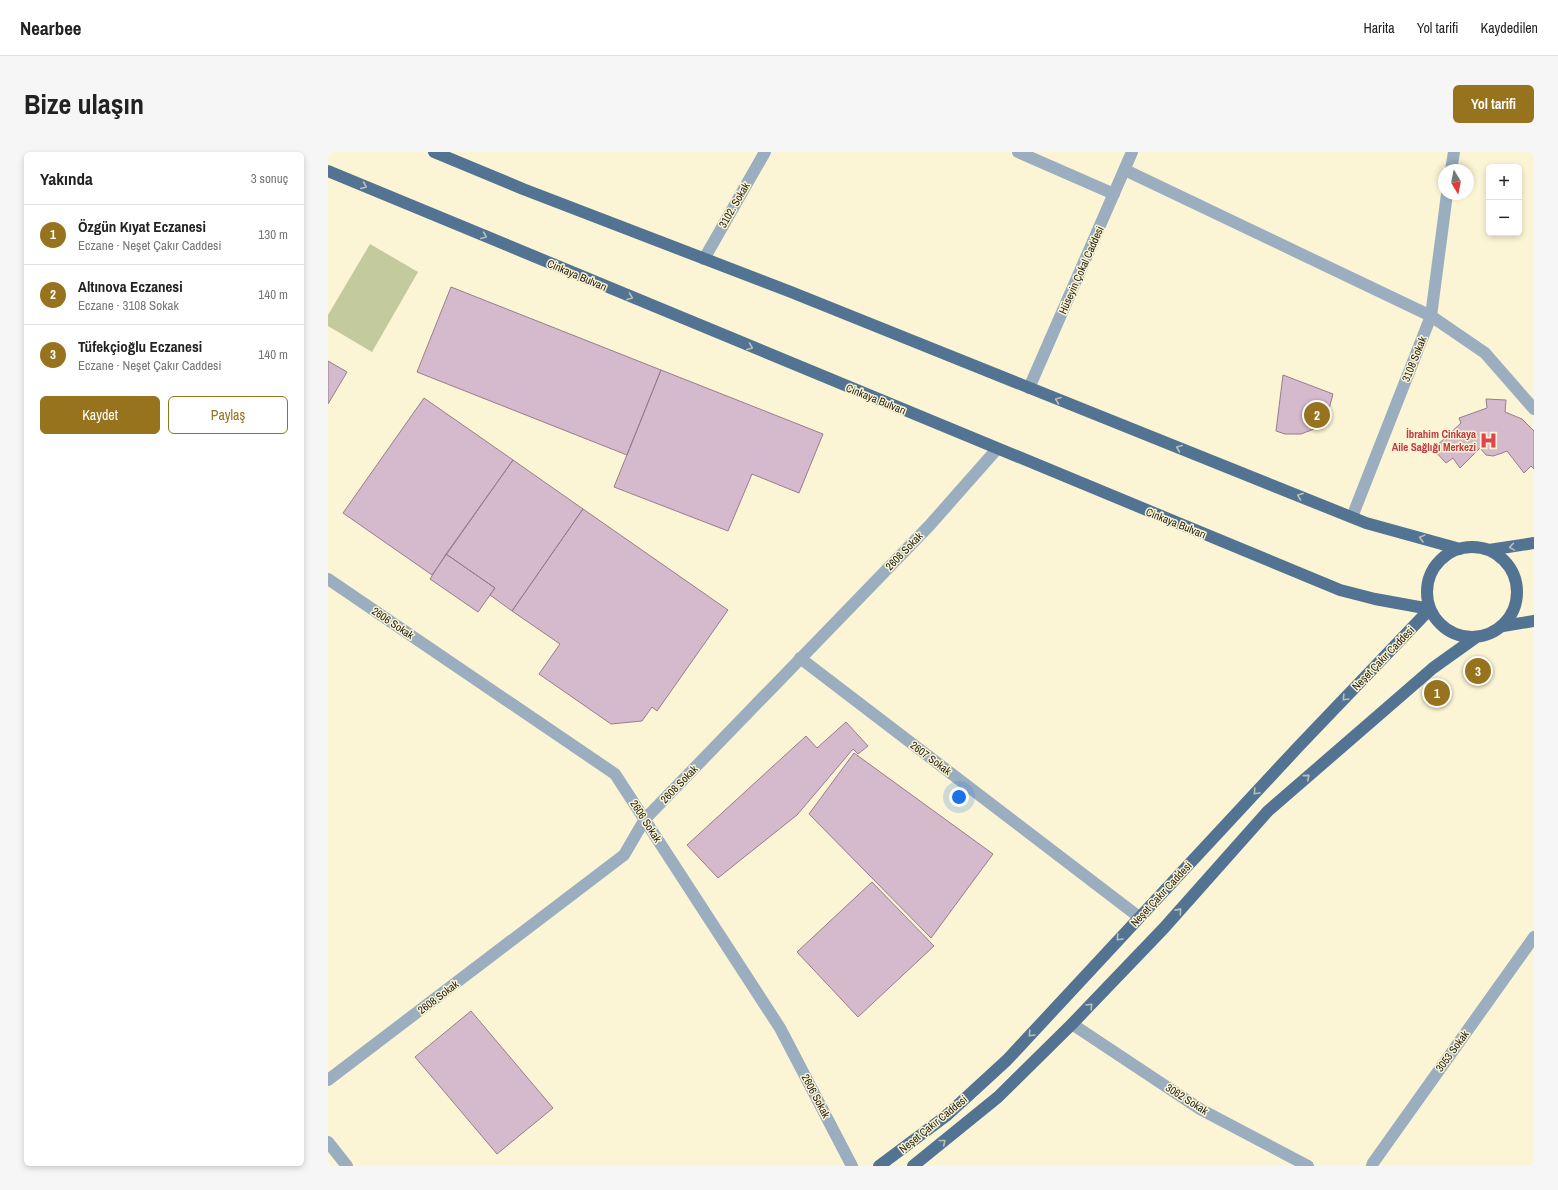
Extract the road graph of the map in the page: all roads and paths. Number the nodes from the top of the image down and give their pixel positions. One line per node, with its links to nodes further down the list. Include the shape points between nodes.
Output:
1 (434, 152): 11 (main road)
2 (765, 152): 11 (street, 3102. Sokak)
3 (1018, 152): 9 (street)
4 (1132, 152): 7 (street, Hüseyin Çokal Caddesi)
5 (1454, 152): 6 (street)
6 (1452, 164)
7 (1125, 170): 9 (street, Hüseyin Çokal Caddesi); 12 (street)
8 (328, 171): 15 (main road, Cinkaya Bulvarı, one-way to 15)
9 (1114, 194): 13 (street, Hüseyin Çokal Caddesi)
10 (1446, 200): 12 (street, 3108 Sokak)
11 (704, 259): 13 (main road)
12 (1431, 316): 14 (street, via 1485,353); 16 (street, 3108 Sokak)
13 (1029, 388): 16 (main road, one-way to 13)
14 (1534, 409)
15 (997, 449): 21 (main road, Cinkaya Bulvarı, via 1340,590); 25 (street, 2608 Sokak, via 929,526)
16 (1352, 517): 18 (main road, one-way to 16)
17 (1534, 543): 19 (main road, one-way to 19)
18 (1460, 549): 19 (main road, via 1475,547); 21 (main road, via 1448,554 1432,572 1427,597)
19 (1489, 550): 23 (main road, via 1502,558 1512,569 1517,584 1518,599 1513,614)
20 (328, 579): 26 (street, 2606 Sokak, via 615,774)
21 (1430, 609): 24 (main road, via 1437,621 1448,630 1461,636); 27 (main road, Neşet Çakır Caddesi, one-way to 27)
22 (1534, 621): 23 (main road)
23 (1503, 626): 24 (main road, via 1490,634)
24 (1475, 638): 29 (main road, Neşet Çakır Caddesi, one-way to 24, via 1164,928 1268,811 1433,668)
25 (800, 658): 26 (street, 2608 Sokak); 27 (street, 2607 Sokak)
26 (645, 819): 30 (street, 2608 Sokak, via 624,855); 33 (street, 2606 Sokak, via 780,1028)
27 (1139, 917): 34 (main road, Neşet Çakır Caddesi, one-way to 34, via 1007,1060 946,1116)
28 (1534, 937): 37 (street, 3053 Sokak)
29 (1072, 1024): 35 (main road, Neşet Çakır Caddesi, one-way to 29, via 998,1097); 36 (street, 3062 Sokak, via 1200,1109)
30 (328, 1080)
31 (328, 1142): 32 (street)
32 (347, 1166)
33 (852, 1166)
34 (879, 1166)
35 (913, 1166)
36 (1308, 1166)
37 (1372, 1166)

